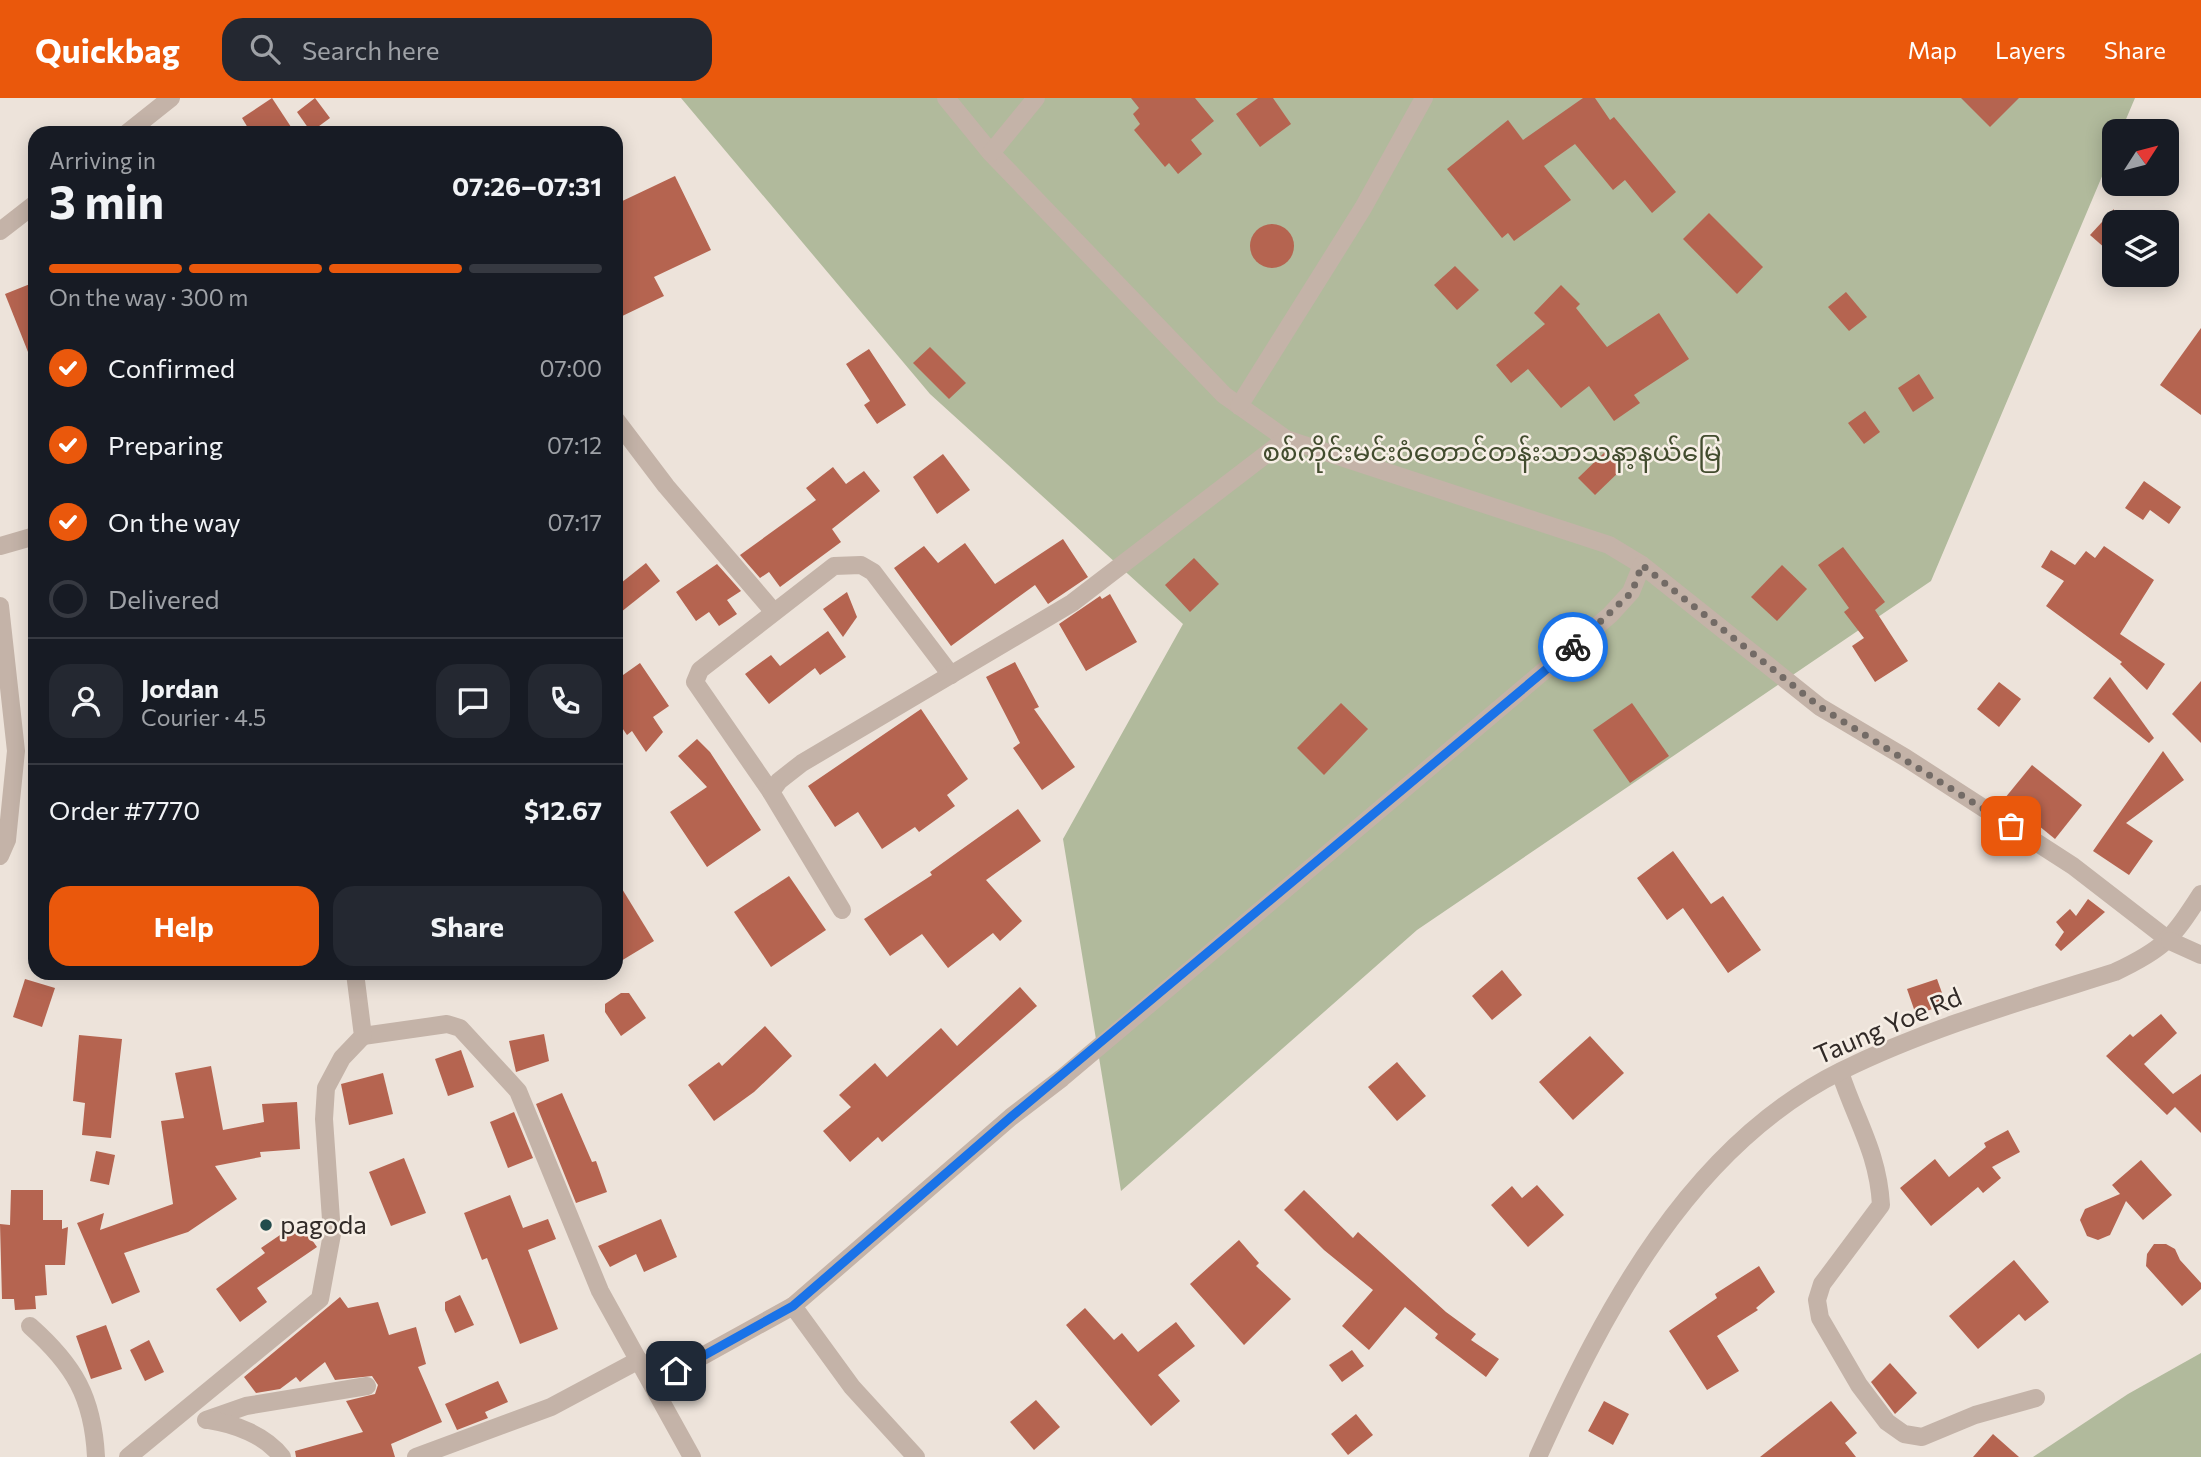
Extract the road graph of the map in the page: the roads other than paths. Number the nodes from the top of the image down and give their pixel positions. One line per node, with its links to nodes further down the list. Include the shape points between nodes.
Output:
1 (171, 98): 5 (street)
2 (946, 98): 6 (street)
3 (1036, 98): 6 (street)
4 (1424, 98): 9 (street, via 1363,208)
5 (136, 126)
6 (991, 153): 9 (street)
7 (28, 209): 8 (street)
8 (0, 231)
9 (1239, 406): 11 (street)
10 (623, 429): 16 (street)
11 (1286, 439): 14 (street, via 1609,545); 17 (street, via 1072,603)
12 (28, 538): 13 (street)
13 (0, 546)
14 (1642, 565): 22 (street, via 1820,707 2073,866); 27 (street, via 1632,592 1610,615 1011,1117)
15 (0, 606): 19 (street, via 16,751 7,840)
16 (774, 612): 17 (street, via 834,566 861,565 873,572); 18 (street, via 700,670 695,682)
17 (951, 675): 18 (street, via 802,763)
18 (771, 792): 21 (street)
19 (0, 856)
20 (2201, 894): 22 (street, Taung Yoe Rd)
21 (842, 910)
22 (2170, 941): 23 (street); 26 (street, Taung Yoe Rd, via 2116,972 1967,1020)
23 (2201, 955)
24 (356, 980): 25 (street)
25 (363, 1036): 29 (street, via 447,1024 460,1028 518,1091 600,1291); 33 (street, via 342,1058 326,1088 331,1234 320,1299)
26 (1840, 1072): 32 (street, via 1875,1158 1881,1205 1822,1284 1817,1300 1820,1318 1859,1385 1888,1422 1904,1434 1922,1437 1975,1415); 41 (street, Taung Yoe Rd, via 1784,1107 1738,1144 1668,1219 1567,1395)
27 (793, 1306): 30 (street); 40 (street, via 852,1387)
28 (30, 1326): 35 (street, via 58,1350 79,1380)
29 (639, 1360): 30 (street); 38 (street, via 551,1407)
30 (652, 1384): 39 (street)
31 (367, 1386): 34 (street, via 246,1406)
32 (2036, 1398)
33 (178, 1415): 34 (street); 36 (street)
34 (206, 1419): 37 (street, via 232,1423 274,1447)
35 (96, 1457)
36 (128, 1457)
37 (282, 1457)
38 (416, 1457)
39 (692, 1457)
40 (916, 1457)
41 (1538, 1457)

